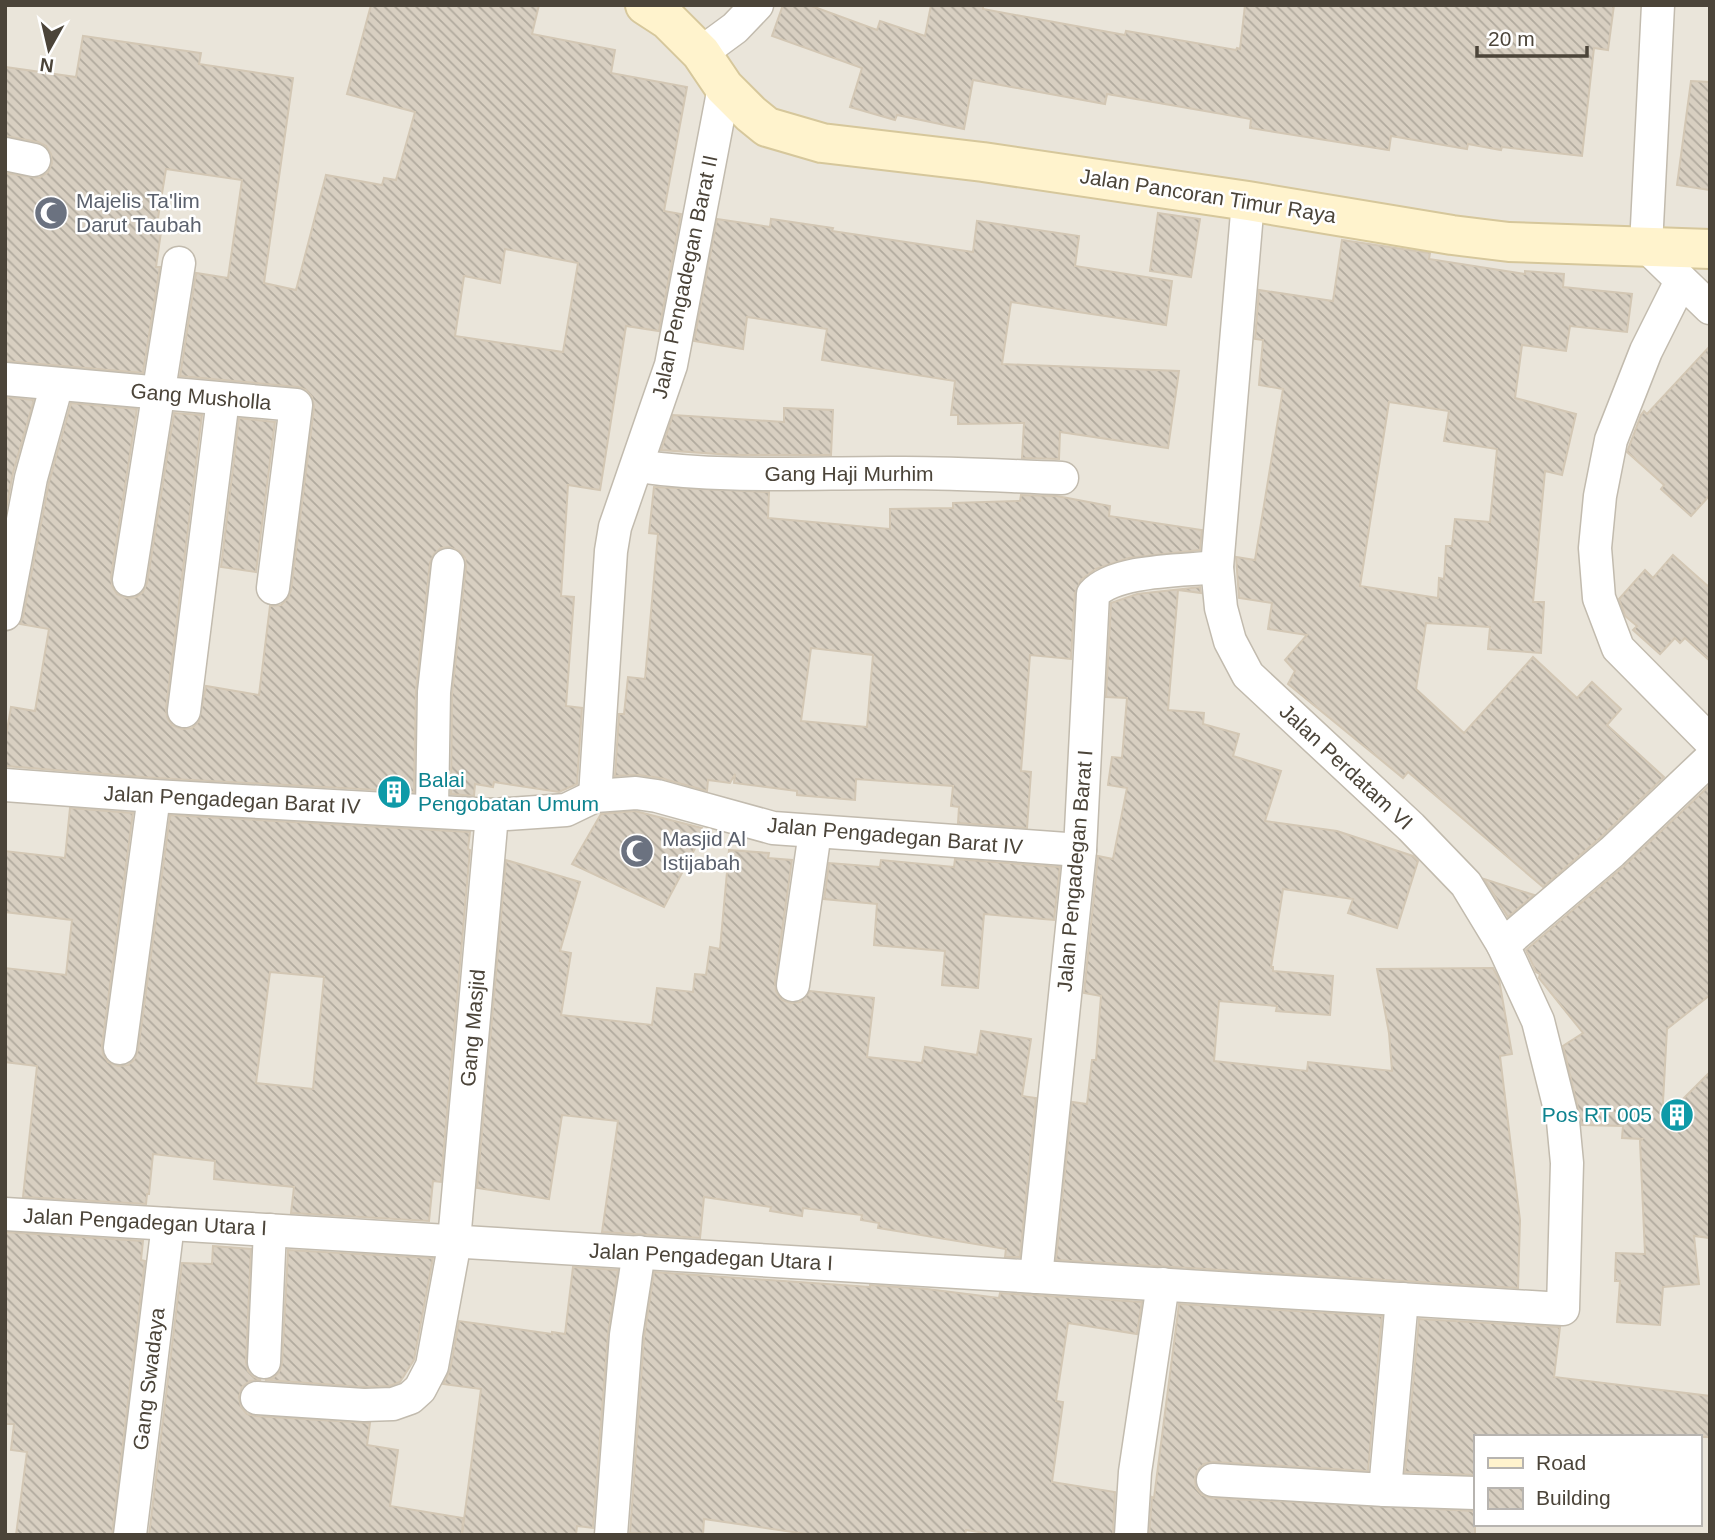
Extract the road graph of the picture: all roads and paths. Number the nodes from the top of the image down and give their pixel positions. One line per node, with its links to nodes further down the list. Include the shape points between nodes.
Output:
1 (645, 5): 4 (street, Jalan Pancoran Timur Raya, via 668,20)
2 (757, 5): 4 (street)
3 (1658, 5): 7 (street)
4 (701, 53): 5 (street, Jalan Pancoran Timur Raya)
5 (724, 87): 6 (street, Jalan Pancoran Timur Raya, via 767,127 822,143); 16 (street, Jalan Pengadegan Barat II, via 671,365)
6 (1248, 201): 7 (street, Jalan Pancoran Timur Raya, via 1498,240); 19 (street, Jalan Perdatam VI)
7 (1646, 246): 8 (street, Jalan Pancoran Timur Raya); 10 (street)
8 (1710, 248)
9 (180, 262): 14 (street)
10 (1681, 281): 11 (street); 24 (street, via 1611,440 1595,548 1599,598 1618,648)
11 (1710, 308)
12 (5, 379): 13 (street, Gang Musholla)
13 (57, 384): 14 (street, Gang Musholla); 22 (street, via 32,478)
14 (158, 393): 15 (street, Gang Musholla); 20 (street)
15 (223, 399): 21 (street, Gang Musholla, via 296,405); 23 (street)
16 (637, 466): 17 (street, Gang Haji Murhim, via 792,475 892,472); 28 (street, Jalan Pengadegan Barat II, via 611,551)
17 (1062, 478)
18 (448, 565): 29 (street, via 434,692)
19 (1217, 568): 32 (street, Jalan Pengadegan Barat I, via 1124,577 1093,594); 33 (street, Jalan Perdatam VI, via 1230,641 1248,675 1466,884)
20 (129, 580)
21 (273, 588)
22 (5, 614)
23 (184, 711)
24 (1710, 741)
25 (1710, 759): 33 (street, via 1612,852)
26 (5, 785): 27 (street, Jalan Pengadegan Barat IV)
27 (154, 796): 29 (street, Jalan Pengadegan Barat IV); 35 (street)
28 (596, 796): 30 (street, Jalan Pengadegan Barat IV, via 566,810); 31 (street, Jalan Pengadegan Barat IV, via 657,796 773,828)
29 (432, 810): 30 (street, Jalan Pengadegan Barat IV)
30 (492, 815): 39 (street, Gang Masjid)
31 (815, 832): 32 (street, Jalan Pengadegan Barat IV); 34 (street)
32 (1080, 850): 41 (street, Jalan Pengadegan Barat I)
33 (1503, 945): 43 (street, Jalan Perdatam VI, via 1538,1021 1563,1121 1567,1163 1563,1309)
34 (793, 985)
35 (120, 1048)
36 (5, 1214): 37 (street, Jalan Pengadegan Utara I)
37 (168, 1224): 38 (street, Jalan Pengadegan Utara I); 49 (street, Gang Swadaya)
38 (270, 1230): 39 (street, Jalan Pengadegan Utara I); 44 (street)
39 (454, 1241): 40 (street, Jalan Pengadegan Utara I); 45 (street, Gang Masjid, via 432,1366 410,1398 364,1405)
40 (639, 1252): 41 (street, Jalan Pengadegan Utara I); 50 (street, via 626,1335)
41 (1036, 1277): 42 (street, Jalan Pengadegan Utara I)
42 (1163, 1284): 43 (street); 51 (street, via 1135,1472)
43 (1402, 1299): 47 (street)
44 (264, 1362)
45 (257, 1398)
46 (1213, 1480): 47 (street)
47 (1385, 1490): 48 (street)
48 (1474, 1493)
49 (130, 1535)
50 (611, 1535)
51 (1131, 1535)

